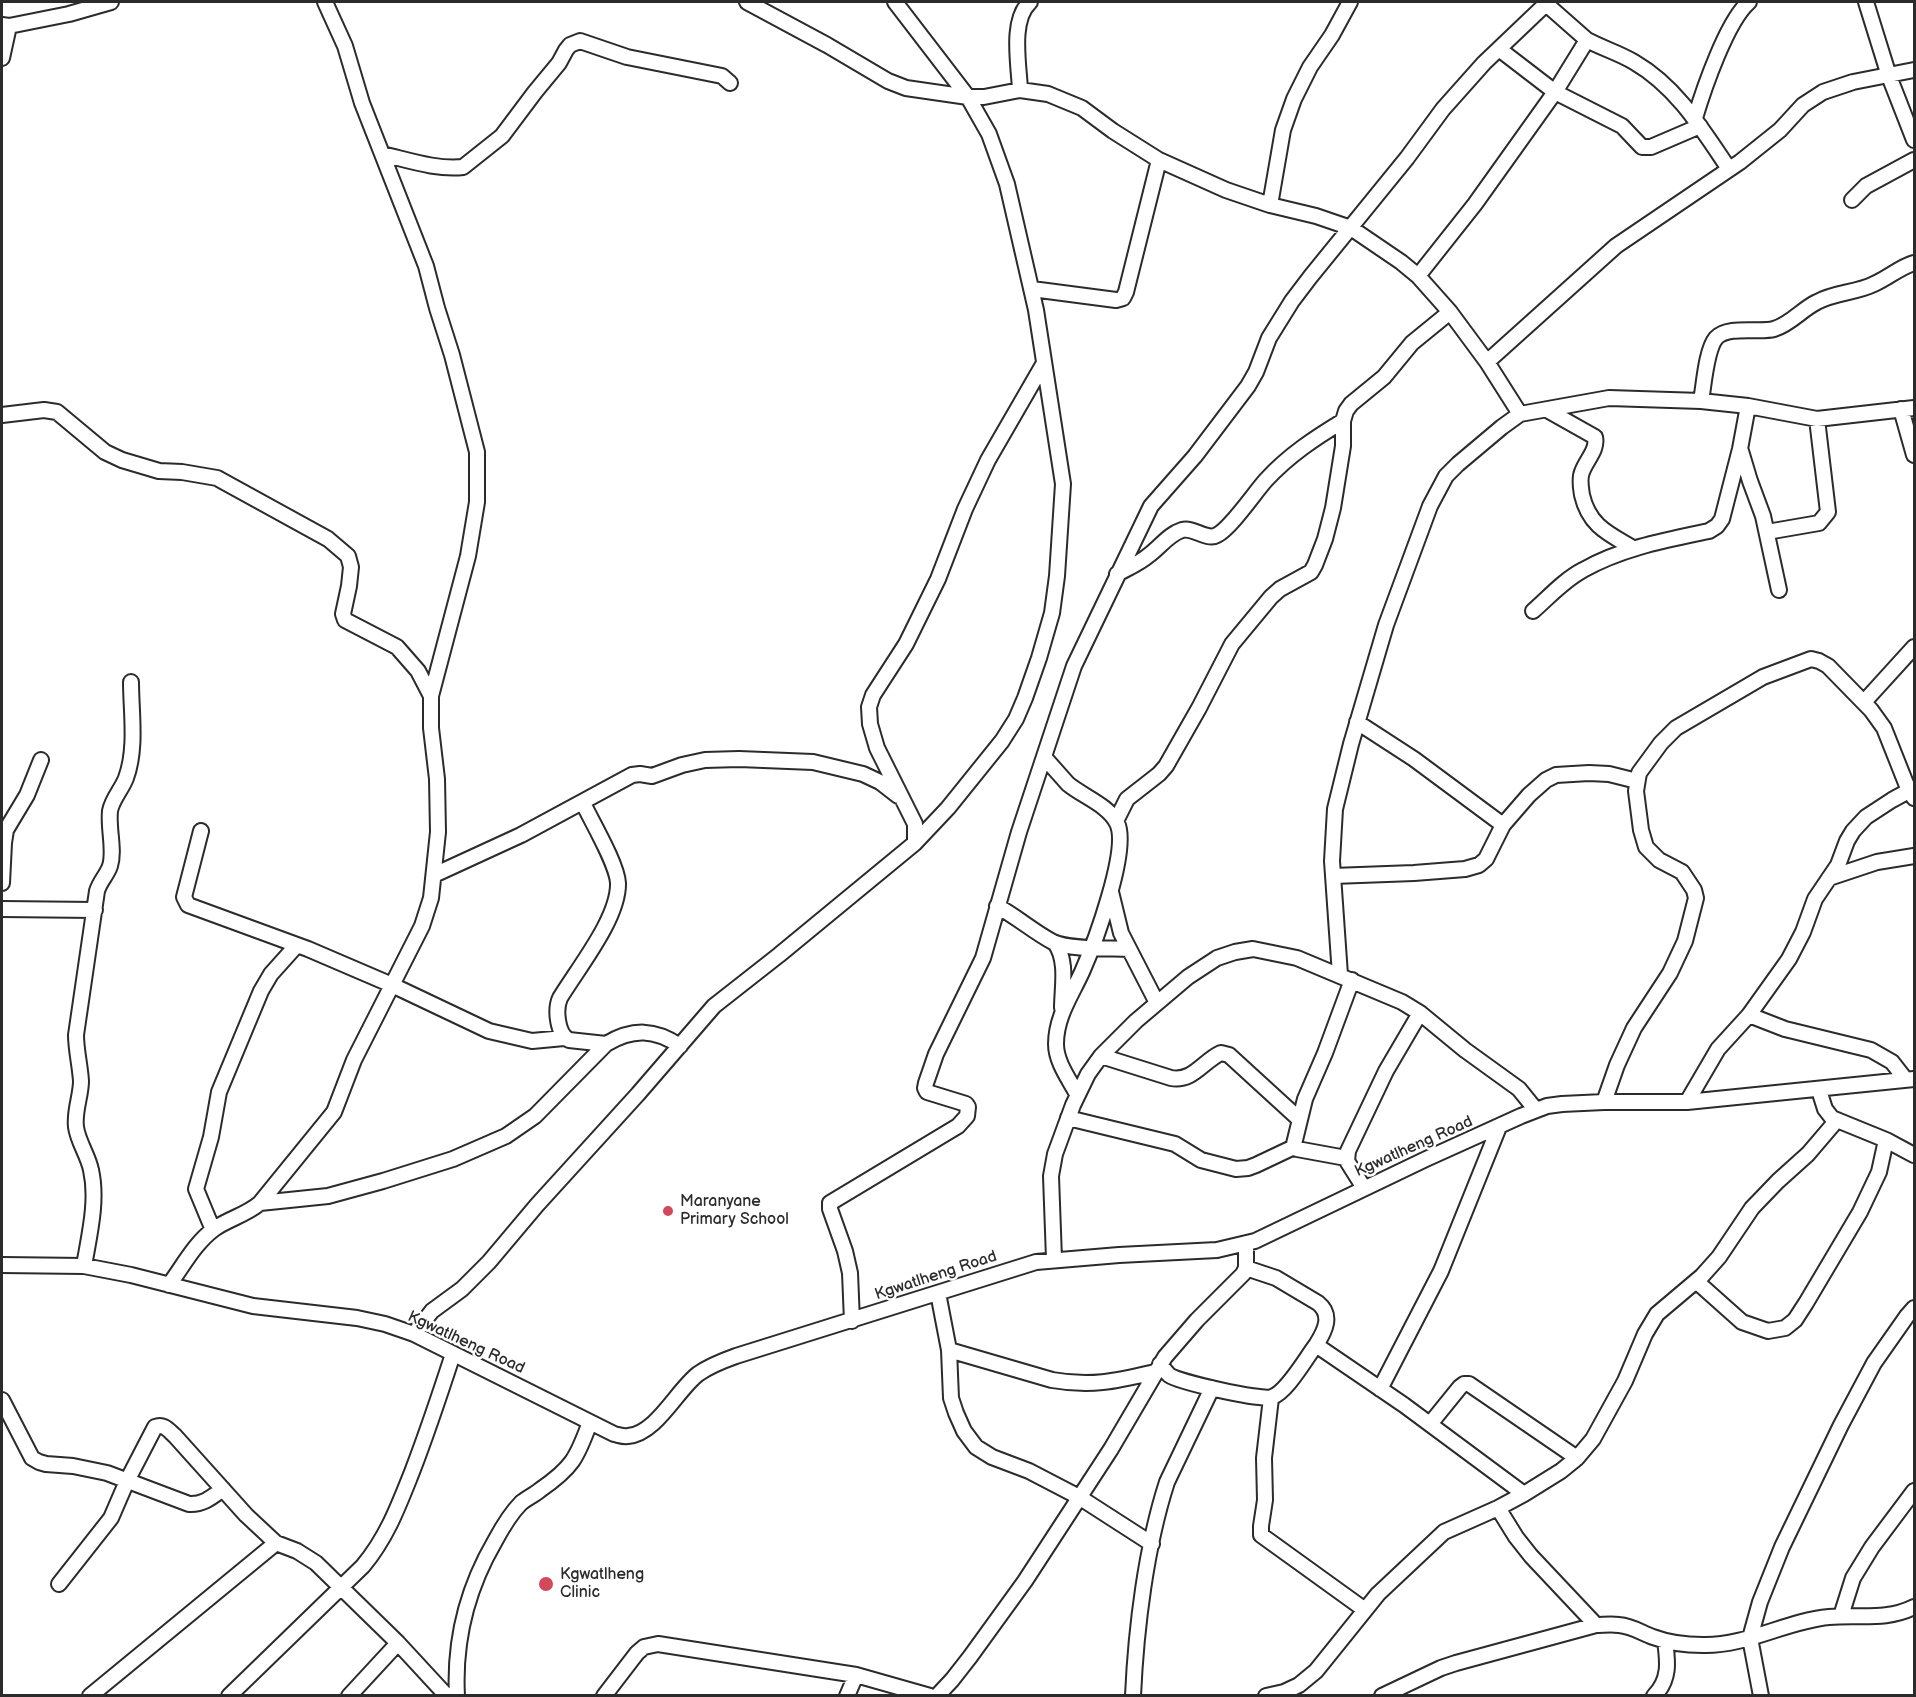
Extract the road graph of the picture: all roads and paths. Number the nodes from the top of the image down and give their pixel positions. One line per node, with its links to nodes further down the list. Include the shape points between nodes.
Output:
1 (111, 2): 10 (street)
2 (325, 2): 22 (street, via 345,46)
3 (747, 2): 19 (street, via 888,81 906,88)
4 (895, 2): 19 (street)
5 (1030, 2): 17 (street, via 1019,18)
6 (1350, 2): 27 (street, via 1294,99 1283,130)
7 (1546, 2): 11 (street); 12 (street)
8 (1747, 2): 20 (street, via 1727,35)
9 (1866, 2): 15 (street)
10 (5, 26): 13 (street)
11 (1587, 40): 18 (street); 20 (street, via 1635,62 1672,91)
12 (1499, 49): 18 (street); 28 (street, via 1443,109)
13 (2, 58)
14 (1914, 70): 15 (street)
15 (1889, 76): 21 (street); 25 (street, via 1823,92)
16 (730, 83): 22 (street, via 722,76 627,57 580,41 570,45 502,136 463,167 431,165)
17 (1020, 90): 19 (street); 23 (street, via 1048,94 1083,108)
18 (1555, 92): 20 (street, via 1622,126 1641,147); 30 (street)
19 (968, 97): 31 (street, via 989,134 1007,184)
20 (1697, 122): 25 (street)
21 (1914, 140)
22 (382, 154): 52 (street, via 426,266 477,452 477,502 468,556)
23 (1160, 160): 27 (street); 31 (street, via 1123,298)
24 (1914, 160): 26 (street, via 1866,186)
25 (1729, 169): 33 (street, via 1616,246)
26 (1852, 200)
27 (1270, 205): 28 (street)
28 (1351, 228): 30 (street); 47 (street, via 1292,301 1269,338 1248,386 1151,506)
29 (1914, 263): 35 (street, via 1872,285 1815,303 1776,328 1719,336 1710,354)
30 (1418, 276): 32 (street)
31 (1032, 290): 34 (street)
32 (1450, 312): 33 (street); 42 (street, via 1412,342 1384,377 1351,404)
33 (1487, 362): 39 (street)
34 (1044, 363): 59 (street, via 988,460 938,579 869,707 874,740); 64 (street, via 1063,484 1052,613 1016,719 955,800)
35 (1701, 401): 36 (street); 38 (street, via 1609,398)
36 (1748, 406): 41 (street); 43 (street)
37 (1908, 408): 41 (street); 44 (street)
38 (1547, 410): 39 (street); 46 (street, via 1596,437 1595,448 1581,474 1588,513 1606,533)
39 (1520, 414): 54 (street, via 1458,464 1436,492 1386,625)
40 (2, 415): 52 (street, via 57,412 105,452 122,460 159,471 217,478 328,539 348,556 351,567 345,620 397,647 418,670)
41 (1817, 419): 45 (street, via 1828,513 1819,523)
42 (1343, 421): 47 (street, via 1301,447 1217,535 1185,529); 61 (street, via 1333,508 1315,565 1311,572 1271,597 1232,644 1166,766 1127,799)
43 (1740, 449): 45 (street); 46 (street, via 1717,526)
44 (1914, 455)
45 (1767, 532): 48 (street)
46 (1634, 548): 49 (street, via 1582,570)
47 (1117, 574): 55 (street, via 1074,666)
48 (1779, 590)
49 (1533, 611)
50 (1914, 647): 53 (street)
51 (130, 682): 73 (street, via 132,748 126,778 111,806 111,859 99,884)
52 (430, 696): 66 (street, via 437,779)
53 (1864, 702): 57 (street, via 1820,660 1812,659 1763,676 1676,728 1645,763); 58 (street, via 1884,728)
54 (1357, 722): 62 (street); 67 (street, via 1335,809)
55 (1044, 757): 61 (street, via 1068,783 1108,811); 71 (street)
56 (41, 760): 69 (street, via 27,795 6,830)
57 (1637, 781): 62 (street, via 1589,772 1556,776 1529,795); 91 (street, via 1646,848 1682,872 1696,897 1685,941 1670,973 1634,1028)
58 (1913, 792): 68 (street, via 1866,817 1853,831)
59 (902, 799): 60 (street, via 880,782 839,767 739,759 705,760 652,777 632,775); 64 (street, via 915,824)
60 (583, 803): 66 (street); 84 (street, via 618,883 607,925 558,1002)
61 (1116, 822): 70 (street, via 1121,841)
62 (1503, 825): 67 (street, via 1479,865)
63 (201, 831): 75 (street, via 184,897 188,905)
64 (915, 843): 86 (street, via 723,998)
65 (1914, 856): 68 (street, via 1877,862)
66 (434, 875): 79 (street, via 428,912)
67 (1333, 876): 78 (street)
68 (1829, 878): 83 (street, via 1815,899 1800,940)
69 (2, 883)
70 (1110, 891): 76 (street); 77 (street)
71 (998, 906): 74 (street); 114 (street, via 983,958 936,1054 925,1088 966,1104 967,1116 830,1203 850,1273)
72 (2, 909): 73 (street)
73 (95, 910): 108 (street, via 76,1035 81,1080 75,1123 94,1183)
74 (1055, 943): 76 (street); 82 (street, via 1063,974)
75 (297, 945): 79 (street); 104 (street, via 261,991 219,1092 196,1189)
76 (1091, 949): 77 (street); 82 (street)
77 (1129, 949): 80 (street)
78 (1346, 977): 80 (street, via 1297,958 1253,949 1234,951 1188,977); 81 (street); 95 (street, via 1325,1053)
79 (392, 985): 84 (street, via 489,1031 532,1041); 103 (street, via 354,1060 334,1113)
80 (1157, 1003): 87 (street)
81 (1420, 1013): 93 (street, via 1519,1089); 101 (street, via 1386,1071)
82 (1061, 1014): 90 (street, via 1056,1046)
83 (1749, 1015): 88 (street, via 1785,1029 1871,1050); 92 (street, via 1718,1049)
84 (564, 1038): 85 (street)
85 (606, 1044): 86 (street, via 631,1034 654,1033); 103 (street, via 535,1116 506,1136 453,1159 328,1196)
86 (680, 1046): 115 (street, via 489,1262 432,1311)
87 (1101, 1056): 90 (street); 95 (street, via 1182,1079 1210,1058 1221,1053 1229,1055)
88 (1910, 1079): 89 (street, Kgwatlheng Road)
89 (1819, 1090): 92 (street, Kgwatlheng Road); 96 (street, via 1828,1114)
90 (1077, 1094): 94 (street)
91 (1604, 1102): 92 (street, Kgwatlheng Road); 93 (street, Kgwatlheng Road)
92 (1687, 1102)
93 (1536, 1110): 97 (street, Kgwatlheng Road)
94 (1068, 1118): 99 (street, via 1175,1144 1201,1160 1236,1169 1256,1165); 106 (street, via 1052,1176)
95 (1299, 1119): 99 (street)
96 (1837, 1120): 98 (street); 110 (street, via 1752,1208 1719,1257)
97 (1499, 1127): 102 (street, Kgwatlheng Road); 121 (street, via 1442,1271)
98 (1886, 1140): 100 (street); 110 (street, via 1879,1172 1860,1212 1806,1303 1785,1328 1768,1331 1742,1322)
99 (1294, 1147): 101 (street)
100 (1914, 1155)
101 (1346, 1158): 102 (street)
102 (1364, 1188): 105 (street, Kgwatlheng Road)
103 (260, 1203): 104 (street)
104 (213, 1230): 111 (street)
105 (1246, 1243): 106 (street, Kgwatlheng Road, via 1217,1250); 109 (street)
106 (1054, 1259): 112 (street, Kgwatlheng Road)
107 (2, 1266): 108 (street, Kgwatlheng Road)
108 (84, 1266): 111 (street, Kgwatlheng Road)
109 (1246, 1268): 116 (street, via 1276,1278 1323,1307 1327,1318); 119 (street)
110 (1696, 1281): 126 (street, via 1657,1314 1593,1439)
111 (169, 1285): 115 (street, Kgwatlheng Road, via 253,1306 357,1318)
112 (938, 1293): 114 (street, Kgwatlheng Road); 117 (street)
113 (1914, 1308): 141 (street, via 1874,1363 1841,1425 1782,1547)
114 (852, 1321): 124 (street, Kgwatlheng Road, via 712,1365 696,1375 641,1433 621,1436)
115 (414, 1334): 118 (street, Kgwatlheng Road)
116 (1316, 1345): 121 (street); 122 (street, via 1281,1392)
117 (949, 1350): 119 (street, via 1069,1383 1116,1382); 131 (street, via 951,1398 964,1431 976,1447)
118 (453, 1354): 124 (street, Kgwatlheng Road); 136 (street, via 430,1426 389,1527 378,1548)
119 (1158, 1368): 120 (street); 131 (street)
120 (1212, 1388): 122 (street); 134 (street, via 1167,1482)
121 (1380, 1389): 125 (street)
122 (1271, 1398): 138 (street, via 1264,1458 1262,1535)
123 (2, 1400): 127 (street, via 32,1458 91,1469)
124 (590, 1422): 149 (street, via 569,1468 514,1511 478,1572 466,1604 459,1641)
125 (1430, 1424): 126 (street, via 1460,1387 1469,1384); 130 (street)
126 (1577, 1458): 130 (street)
127 (127, 1481): 128 (street, via 198,1505); 128 (street, via 159,1425 175,1436); 135 (street, via 111,1518)
128 (223, 1488): 133 (street)
129 (1914, 1491): 139 (street, via 1857,1571)
130 (1524, 1494): 132 (street)
131 (1079, 1497): 134 (street); 153 (street, via 1004,1610)
132 (1498, 1508): 138 (street, via 1444,1532); 140 (street, via 1531,1556)
133 (276, 1543): 136 (street, via 316,1563); 145 (street)
134 (1152, 1544): 154 (street)
135 (59, 1584)
136 (342, 1587): 143 (street); 146 (street)
137 (1914, 1607): 139 (street, via 1897,1615)
138 (1365, 1610): 155 (street, via 1316,1671 1299,1685)
139 (1841, 1617): 141 (street, via 1827,1617)
140 (1596, 1625): 142 (street, via 1620,1625); 156 (street, via 1456,1663)
141 (1750, 1638): 142 (street, via 1703,1645); 158 (street)
142 (1665, 1641): 157 (street, via 1668,1666 1660,1690)
143 (398, 1643): 147 (street); 148 (street)
144 (856, 1675): 150 (street, via 658,1644 637,1653); 151 (street); 152 (street)
145 (90, 1695)
146 (229, 1695)
147 (350, 1695)
148 (447, 1695)
149 (457, 1695)
150 (604, 1695)
151 (848, 1695)
152 (930, 1695)
153 (937, 1695)
154 (1133, 1695)
155 (1266, 1695)
156 (1382, 1695)
157 (1654, 1695)
158 (1761, 1695)

